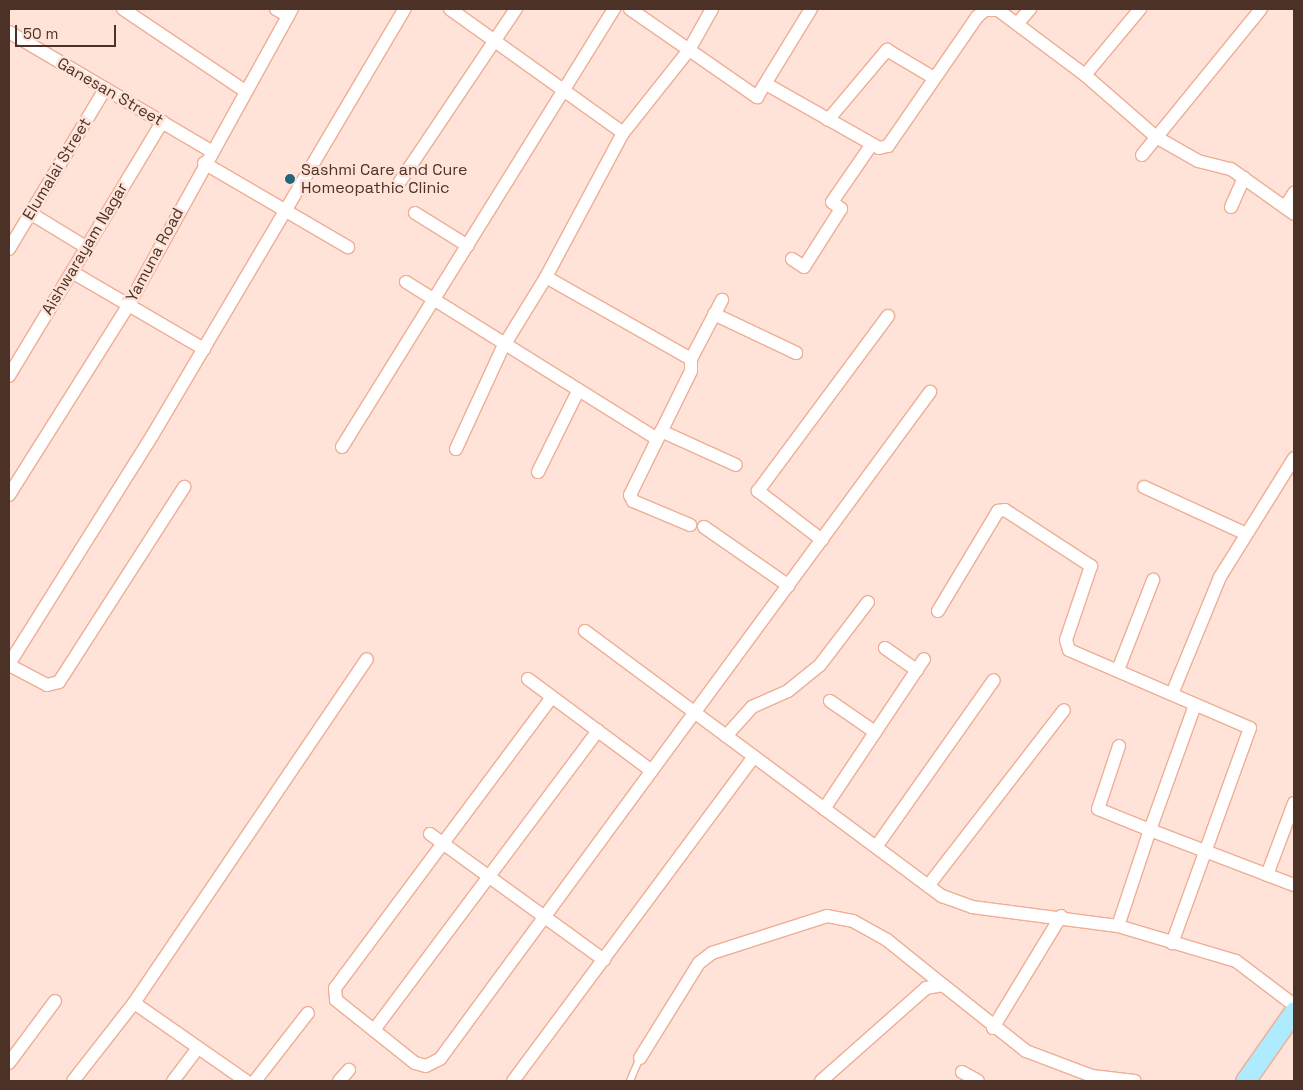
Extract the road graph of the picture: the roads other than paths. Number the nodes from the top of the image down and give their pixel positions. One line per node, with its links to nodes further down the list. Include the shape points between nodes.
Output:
1 (123, 9): 23 (street)
2 (276, 9): 13 (street)
3 (405, 9): 36 (street)
4 (450, 9): 16 (street)
5 (516, 9): 16 (street)
6 (614, 9): 21 (street)
7 (630, 9): 17 (street)
8 (712, 9): 17 (street)
9 (810, 9): 20 (street)
10 (1030, 9): 14 (street)
11 (1140, 9): 18 (street)
12 (1261, 9): 27 (street)
13 (290, 12): 23 (street, Yamuna Road)
14 (1017, 24): 18 (street); 19 (street, via 998,10 985,10)
15 (9, 32): 22 (street, Ganesan Street)
16 (493, 40): 21 (street); 33 (street)
17 (689, 50): 20 (street, via 757,97); 26 (street)
18 (1085, 75): 27 (street)
19 (934, 78): 24 (street, via 887,50); 28 (street, via 888,146)
20 (766, 84): 24 (street)
21 (562, 88): 26 (street); 40 (street)
22 (105, 89): 25 (street, Ganesan Street); 38 (street, Elumalai Street)
23 (245, 91): 29 (street, Yamuna Road)
24 (828, 120): 28 (street)
25 (162, 122): 29 (street, Ganesan Street); 41 (street, Aishwarayam Nagar)
26 (623, 133): 46 (street)
27 (1156, 136): 30 (street); 32 (street, via 1198,161 1231,168)
28 (872, 144): 44 (street, via 832,202 841,209 804,267)
29 (211, 151): 31 (street, Yamuna Road)
30 (1142, 155)
31 (204, 162): 36 (street); 50 (street, Yamuna Road)
32 (1244, 178): 35 (street); 37 (street)
33 (399, 183)
34 (1294, 193): 37 (street)
35 (1231, 208)
36 (283, 209): 42 (street); 54 (street)
37 (1290, 210)
38 (30, 213): 41 (street); 43 (street, Elumalai Street)
39 (415, 213): 40 (street)
40 (468, 246): 49 (street)
41 (86, 247): 45 (street, Aishwarayam Nagar)
42 (348, 247)
43 (9, 249)
44 (792, 259)
45 (72, 272): 50 (street); 57 (street, Aishwarayam Nagar)
46 (546, 277): 53 (street); 56 (street)
47 (406, 282): 49 (street)
48 (722, 300): 51 (street)
49 (435, 302): 53 (street); 61 (street)
50 (128, 306): 54 (street); 68 (street, Yamuna Road)
51 (714, 314): 55 (street); 56 (street)
52 (888, 316): 72 (street, via 758,491)
53 (503, 347): 58 (street); 62 (street)
54 (204, 349): 80 (street)
55 (796, 353)
56 (691, 359): 60 (street, via 691,371)
57 (9, 376)
58 (578, 391): 60 (street); 65 (street)
59 (930, 392): 72 (street)
60 (659, 435): 64 (street); 69 (street, via 631,498)
61 (342, 447)
62 (456, 449)
63 (1294, 458): 71 (street)
64 (736, 465)
65 (538, 472)
66 (184, 487): 80 (street, via 59,682 46,685)
67 (1144, 487): 71 (street)
68 (9, 495)
69 (690, 525)
70 (704, 527): 74 (street)
71 (1246, 534): 84 (street, via 1220,577)
72 (822, 540): 74 (street)
73 (1153, 580): 81 (street)
74 (789, 586): 89 (street)
75 (868, 602): 92 (street, via 820,666 788,691 752,707)
76 (938, 611): 81 (street, via 1002,509 1091,566 1066,646)
77 (585, 631): 89 (street)
78 (885, 648): 91 (street, via 921,664)
79 (367, 659): 114 (street)
80 (9, 664)
81 (1118, 670): 84 (street)
82 (528, 679): 85 (street)
83 (994, 680): 101 (street)
84 (1172, 694): 87 (street)
85 (552, 697): 90 (street); 100 (street)
86 (830, 701): 91 (street)
87 (1195, 705): 98 (street); 102 (street, via 1246,724 1251,733)
88 (1064, 710): 106 (street)
89 (695, 713): 92 (street); 95 (street)
90 (598, 731): 95 (street); 104 (street)
91 (875, 732): 97 (street)
92 (726, 736): 94 (street)
93 (1119, 746): 98 (street, via 1098,809)
94 (754, 757): 97 (street); 111 (street)
95 (652, 771): 107 (street)
96 (1294, 803): 103 (street)
97 (824, 809): 101 (street)
98 (1150, 830): 102 (street); 109 (street)
99 (430, 834): 100 (street)
100 (443, 843): 104 (street); 119 (street, via 335,988 336,1000)
101 (876, 847): 106 (street)
102 (1207, 852): 103 (street); 110 (street)
103 (1267, 875): 105 (street)
104 (489, 877): 107 (street); 119 (street)
105 (1294, 885)
106 (928, 886): 108 (street, via 972,907)
107 (543, 916): 111 (street); 119 (street, via 432,1064 415,1063)
108 (1061, 916): 109 (street); 118 (street)
109 (1118, 926): 110 (street)
110 (1172, 943): 115 (street, via 1236,961)
111 (604, 960): 130 (street)
112 (943, 985): 118 (street); 121 (street, via 887,940 853,921 827,916 712,953 699,963); 132 (street, via 926,988)
113 (55, 1001): 122 (street)
114 (134, 1002): 120 (street); 125 (street)
115 (1294, 1006)
116 (1294, 1011): 135 (main road)
117 (308, 1013): 128 (street)
118 (993, 1028): 134 (street, via 1026,1051 1072,1070)
119 (374, 1030)
120 (197, 1049): 126 (street); 127 (street)
121 (640, 1058): 131 (lane)
122 (9, 1063)
123 (348, 1070): 129 (street)
124 (962, 1072): 133 (street)
125 (73, 1081)
126 (173, 1081)
127 (246, 1081)
128 (255, 1081)
129 (340, 1081)
130 (513, 1081)
131 (630, 1081)
132 (821, 1081)
133 (978, 1081)
134 (1135, 1081)
135 (1245, 1081)

